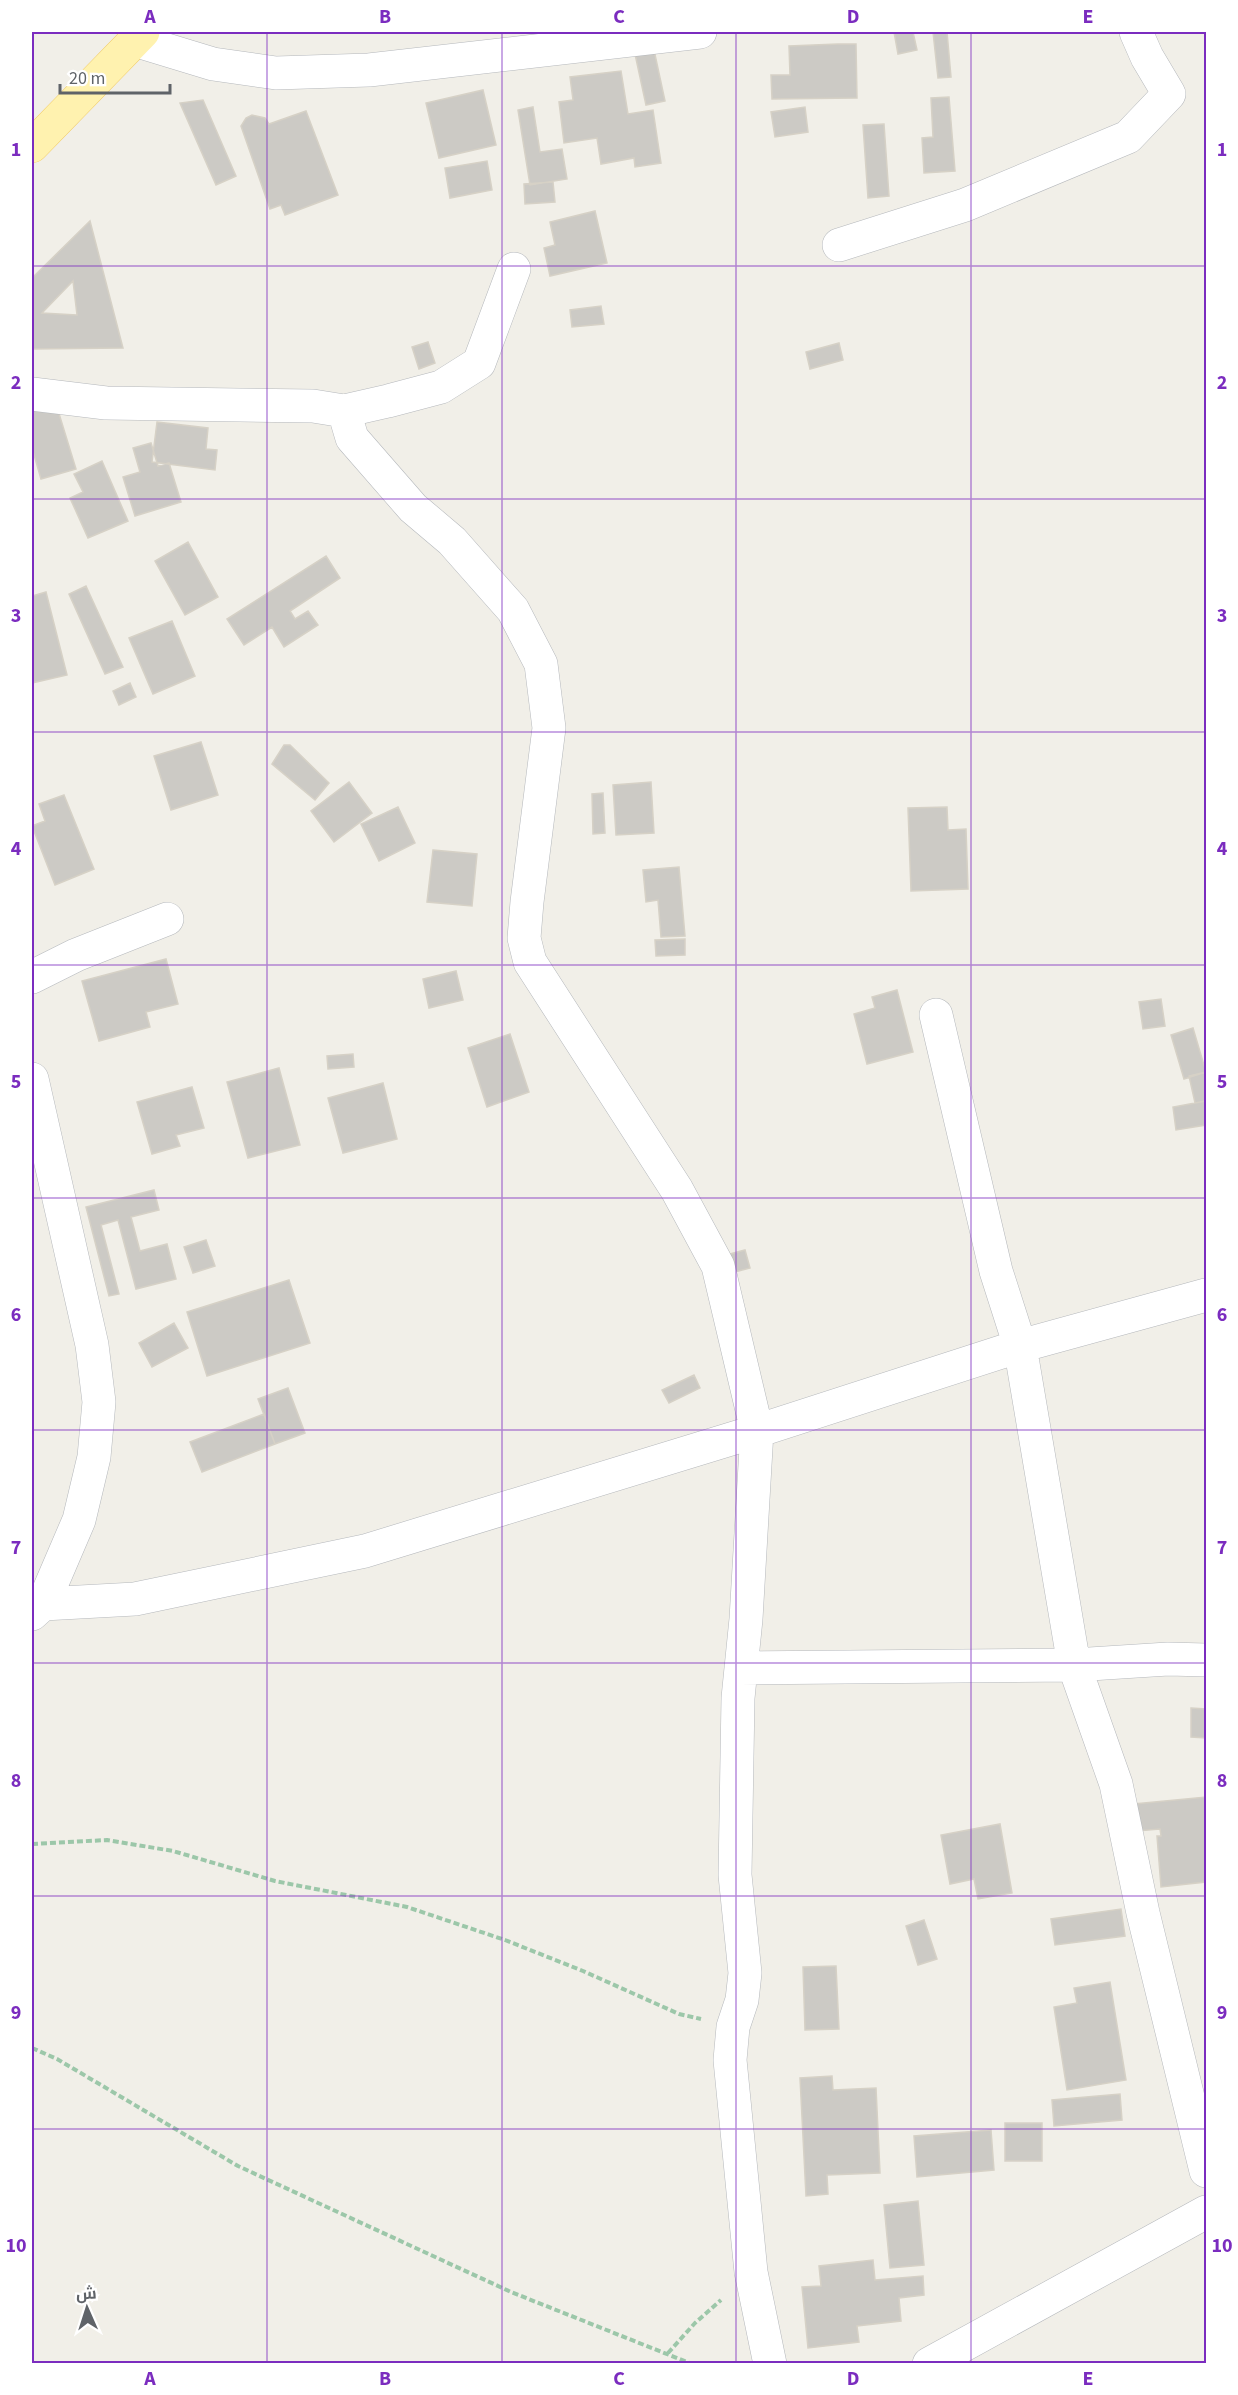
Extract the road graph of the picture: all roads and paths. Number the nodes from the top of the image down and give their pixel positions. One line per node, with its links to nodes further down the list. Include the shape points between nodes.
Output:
1 (700, 32): 3 (street, via 369,70 276,73 213,64)
2 (1136, 32): 5 (street, via 1169,94 1128,137 965,205)
3 (138, 36): 4 (main road)
4 (32, 147)
5 (839, 245)
6 (514, 269): 8 (street, via 478,363 441,387)
7 (32, 394): 8 (street, via 106,403 312,406)
8 (344, 411): 15 (street, via 352,438 413,508 452,541 513,610 541,664 549,728 524,938 530,962 677,1190 718,1266)
9 (167, 919): 10 (street)
10 (32, 977)
11 (936, 1015): 14 (street, via 996,1271)
12 (32, 1079): 16 (street, via 92,1345 99,1402 94,1457 79,1520)
13 (1206, 1295): 14 (street)
14 (1020, 1346): 15 (street); 18 (street)
15 (757, 1431): 16 (street, via 365,1551 135,1599); 19 (street)
16 (37, 1609)
17 (1206, 1660): 18 (street)
18 (1074, 1665): 19 (street); 23 (street, via 1116,1785)
19 (741, 1668): 21 (street, via 735,1875 745,1973)
20 (32, 1844): 21 (path, via 107,1840 173,1851 275,1881 406,1907 544,1955 679,2014)
21 (734, 2027): 25 (street, via 730,2060)
22 (32, 2048): 26 (path, via 238,2166 511,2292)
23 (1206, 2171)
24 (1206, 2212): 29 (street)
25 (751, 2272): 26 (path); 28 (street)
26 (668, 2353): 27 (path)
27 (692, 2364)
28 (770, 2364)
29 (929, 2364)

